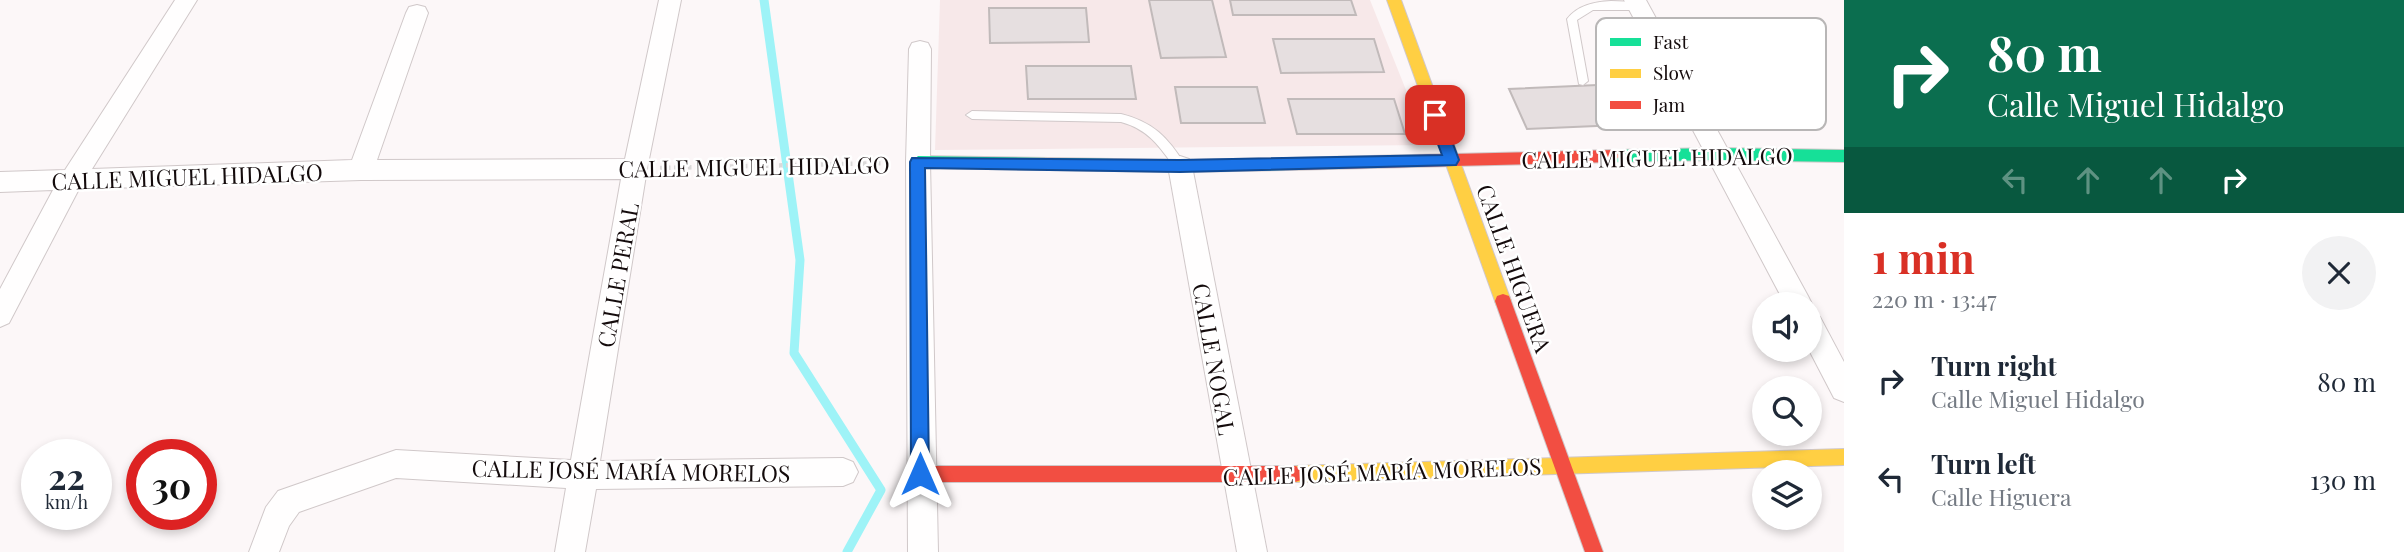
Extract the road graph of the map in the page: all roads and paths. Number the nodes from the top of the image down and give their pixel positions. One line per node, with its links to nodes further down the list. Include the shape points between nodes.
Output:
1 (186, 0): 17 (street)
2 (670, 0): 15 (street, CALLE PERAL)
3 (1394, 0): 12 (street, CALLE HIGUERA)
4 (1637, 3): 7 (lane, via 1587,6 1577,11 1572,19)
5 (416, 13): 16 (street)
6 (920, 49): 13 (street)
7 (1583, 81)
8 (972, 115): 14 (lane, via 1140,121 1161,139)
9 (1704, 130): 10 (street)
10 (1717, 154): 11 (street, CALLE MIGUEL HIDALGO); 12 (street, CALLE MIGUEL HIDALGO); 19 (street)
11 (1844, 156)
12 (1451, 160): 14 (street, CALLE MIGUEL HIDALGO); 24 (street, CALLE HIGUERA)
13 (918, 162): 14 (street, CALLE MIGUEL HIDALGO); 15 (path, CALLE MIGUEL HIDALGO); 26 (street)
14 (1180, 166): 28 (street, CALLE NOGAL)
15 (635, 169): 16 (street, CALLE MIGUEL HIDALGO); 27 (street, CALLE PERAL)
16 (361, 170): 17 (street, CALLE MIGUEL HIDALGO)
17 (71, 181): 18 (street, CALLE MIGUEL HIDALGO); 20 (street)
18 (0, 183)
19 (1792, 292)
20 (0, 315)
21 (1822, 348): 22 (street)
22 (1844, 389)
23 (1844, 457): 24 (street, CALLE JOSÉ MARÍA MORELOS)
24 (1564, 466): 28 (street, CALLE JOSÉ MARÍA MORELOS); 34 (street, CALLE HIGUERA)
25 (843, 472): 27 (street, CALLE JOSÉ MARÍA MORELOS)
26 (920, 474): 28 (street, CALLE JOSÉ MARÍA MORELOS); 32 (street)
27 (583, 475): 29 (street, CALLE JOSÉ MARÍA MORELOS, via 396,464); 31 (street, CALLE PERAL)
28 (1237, 476): 33 (street, CALLE NOGAL)
29 (299, 496): 30 (street, via 277,517)
30 (264, 552)
31 (570, 552)
32 (923, 552)
33 (1252, 552)
34 (1594, 552)

